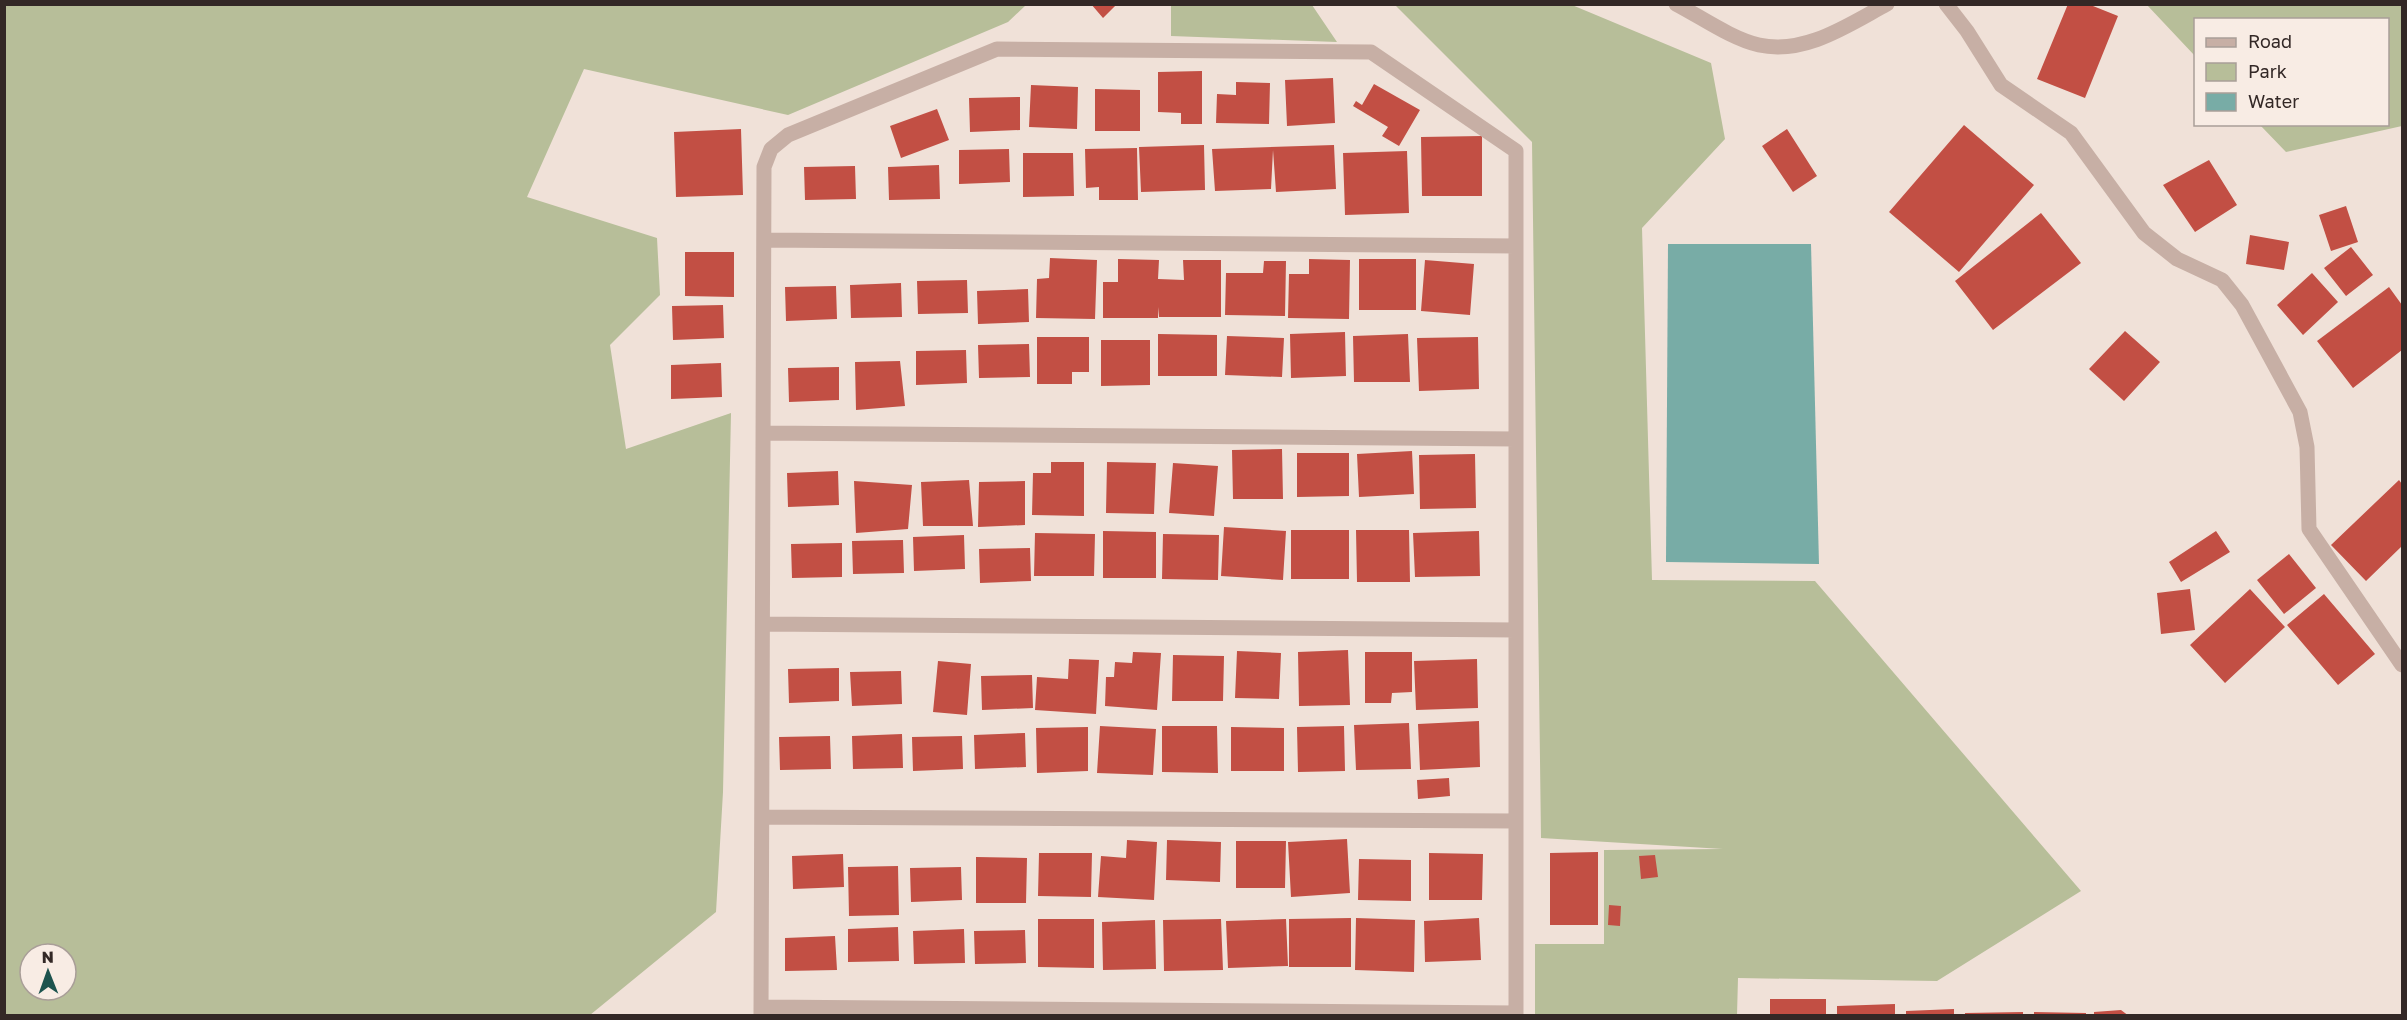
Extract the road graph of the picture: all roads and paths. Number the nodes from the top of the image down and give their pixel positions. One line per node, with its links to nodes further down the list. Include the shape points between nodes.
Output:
1 (1676, 4): 2 (street, via 1759,45 1795,47 1833,33)
2 (1887, 4)
3 (1946, 4): 10 (street, via 2001,85 2071,133 2144,233 2177,259 2222,280 2242,305 2300,412 2307,447 2309,529)
4 (764, 240): 5 (street); 5 (street, via 764,167 771,149 788,135 997,49 1056,49 1371,52 1516,151); 6 (street)
5 (1516, 246): 7 (street)
6 (763, 433): 7 (street); 8 (street)
7 (1516, 440): 9 (street)
8 (763, 624): 9 (street); 11 (street)
9 (1516, 630): 12 (street)
10 (2403, 664)
11 (762, 817): 12 (street); 13 (street)
12 (1516, 821): 14 (street)
13 (761, 1011): 14 (street)
14 (1516, 1014)

